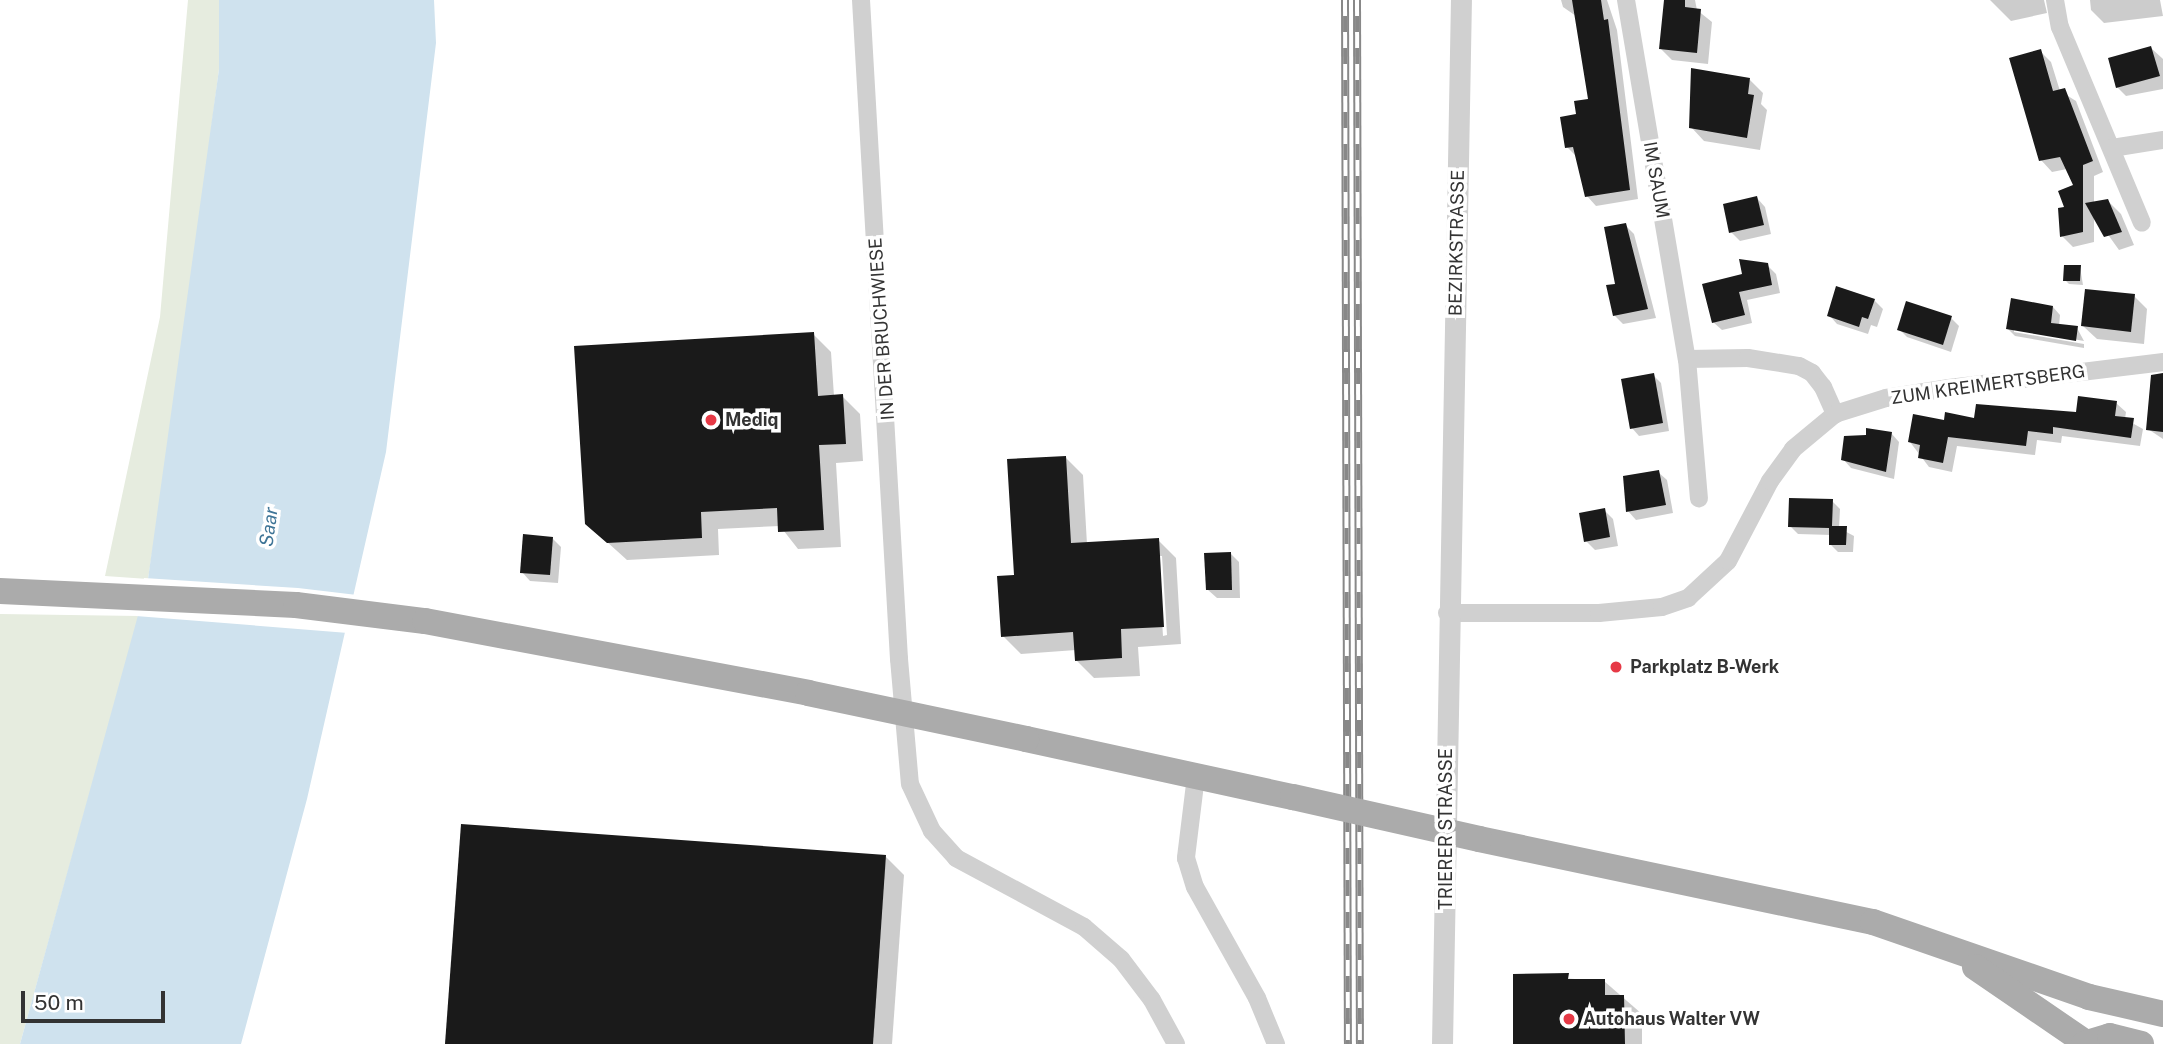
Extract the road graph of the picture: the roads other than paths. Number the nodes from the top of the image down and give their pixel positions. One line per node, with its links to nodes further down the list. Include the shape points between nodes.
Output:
1 (861, 0): 18 (street, IN DER BRUCHWIESE, via 910,784 932,831 956,858 1084,928 1121,959 1152,1000)
2 (1461, 0): 13 (street, BEZIRKSTRASSE)
3 (1626, 0): 8 (street, IM SAUM)
4 (2056, 0): 6 (street, via 2060,27)
5 (2163, 139): 6 (street)
6 (2112, 148): 7 (street)
7 (2142, 223)
8 (1687, 359): 10 (street, via 1758,359 1799,366 1824,387); 11 (street, IM SAUM)
9 (2163, 362): 10 (street, ZUM KREIMERTSBERG, via 1949,388 1886,398)
10 (1835, 414): 13 (street, ZUM KREIMERTSBERG, via 1793,449 1770,481 1728,561 1688,598 1662,607 1599,613)
11 (1699, 498)
12 (0, 591): 14 (main road, bridge, via 296,605 570,646)
13 (1447, 613): 20 (street, TRIERER STRASSE)
14 (1196, 776): 15 (main road, bridge); 19 (street, via 1186,858 1195,887 1257,998)
15 (1902, 930): 16 (main road, via 1969,963); 17 (main road, via 2089,997)
16 (2017, 996): 21 (main road); 22 (main road)
17 (2163, 1014)
18 (1176, 1044)
19 (1276, 1044)
20 (1442, 1044)
21 (2059, 1044)
22 (2085, 1044): 23 (main road, via 2110,1036)
23 (2141, 1044)

